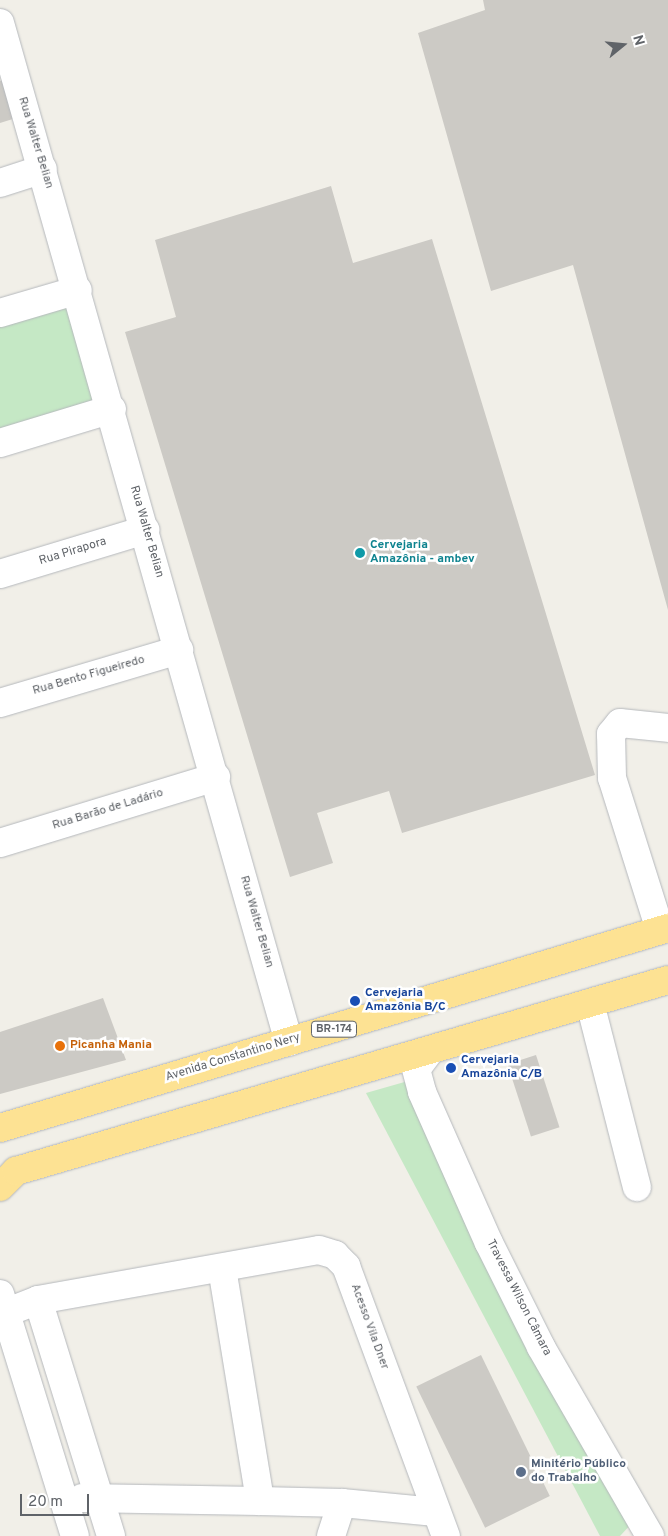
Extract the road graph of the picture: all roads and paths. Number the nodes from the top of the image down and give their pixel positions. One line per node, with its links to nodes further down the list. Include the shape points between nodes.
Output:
1 (0, 23): 2 (street, Rua Walter Belian)
2 (5, 61): 3 (street, Rua Walter Belian)
3 (43, 169): 4 (street); 5 (street, Rua Walter Belian)
4 (0, 183)
5 (78, 290): 6 (street); 7 (street, Rua Walter Belian)
6 (0, 313)
7 (112, 409): 8 (street); 9 (street, Rua Walter Belian)
8 (0, 443)
9 (145, 530): 10 (street, Rua Pirapora); 11 (street, Rua Walter Belian)
10 (0, 574)
11 (179, 650): 12 (street, Rua Bento Figueiredo); 14 (street, Rua Walter Belian)
12 (0, 702)
13 (668, 728): 16 (street, via 620,724 610,734 612,778)
14 (216, 777): 15 (street, Rua Barão de Ladário); 19 (street, Rua Walter Belian)
15 (0, 843)
16 (664, 929): 19 (highway, Avenida Constantino Nery / BR-174)
17 (668, 980): 18 (highway)
18 (590, 1003): 20 (highway); 23 (street)
19 (289, 1042): 21 (highway, Avenida Constantino Nery / BR-174)
20 (429, 1052): 22 (highway); 35 (street, Travessa Wilson Câmara, via 416,1069 422,1092 489,1244 542,1347)
21 (0, 1128)
22 (4, 1176)
23 (637, 1187)
24 (222, 1268): 25 (street, Acesso Vila Dner); 28 (street); 31 (street, Acesso Vila Dner, via 319,1250 335,1255 346,1266)
25 (38, 1300): 26 (street, Acesso Vila Dner); 27 (street)
26 (2, 1307): 29 (street, Acesso Vila Dner)
27 (99, 1495): 28 (street, Acesso Vila Dner); 29 (street, Acesso Vila Dner); 33 (street)
28 (260, 1501): 30 (street, Acesso Vila Dner)
29 (64, 1502): 32 (street, Acesso Vila Dner)
30 (342, 1503): 31 (street, Acesso Vila Dner); 34 (street)
31 (441, 1524)
32 (75, 1536)
33 (111, 1536)
34 (331, 1536)
35 (650, 1536)

